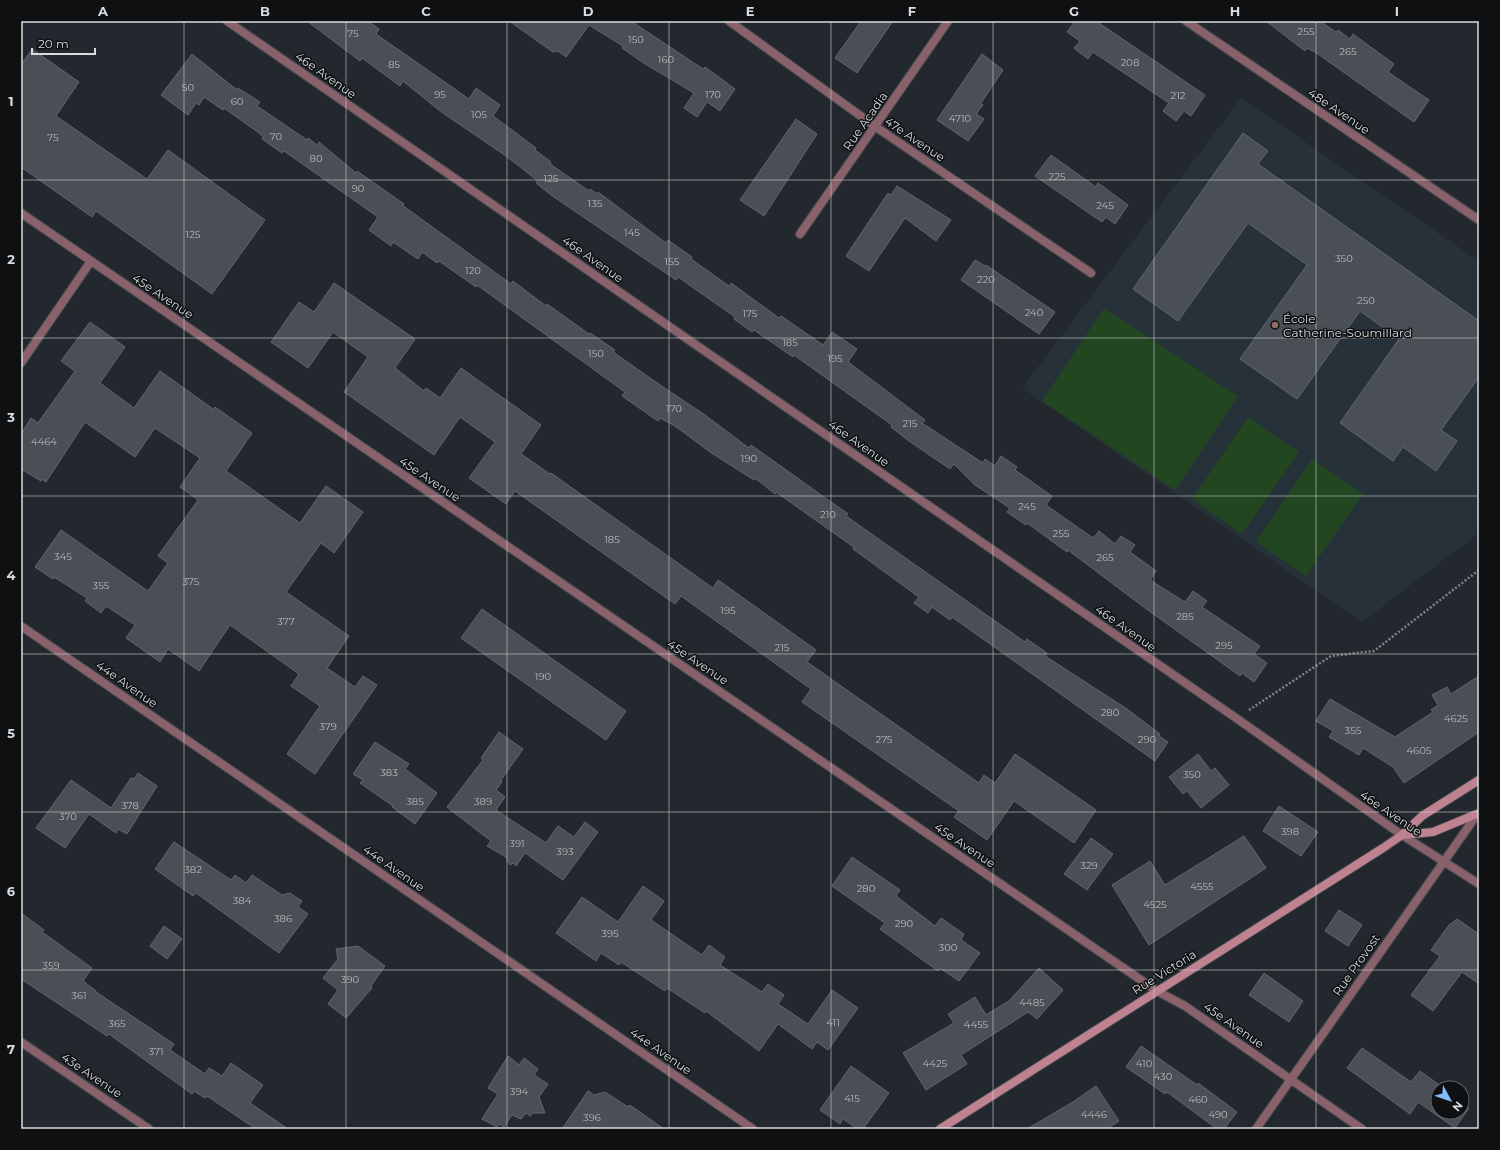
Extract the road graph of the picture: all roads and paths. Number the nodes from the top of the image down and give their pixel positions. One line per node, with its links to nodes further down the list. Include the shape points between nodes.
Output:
1 (227, 21): 14 (street, 46e Avenue)
2 (729, 21): 5 (street, 47e Avenue)
3 (948, 21): 5 (street, Rue Acadia)
4 (1186, 21): 7 (street, 48e Avenue)
5 (876, 127): 8 (street, Rue Acadia); 10 (street, 47e Avenue)
6 (21, 213): 9 (street, 45e Avenue)
7 (1479, 220)
8 (800, 234)
9 (91, 261): 11 (street); 20 (street, 45e Avenue)
10 (1091, 273)
11 (21, 363)
12 (1479, 570): 14 (path, via 1374,651 1330,656)
13 (21, 626): 24 (street, 44e Avenue)
14 (1236, 718): 17 (street, 46e Avenue)
15 (1479, 780): 17 (main road, Rue Victoria, via 1422,816)
16 (1477, 814): 17 (main road, Rue Victoria, via 1433,832); 18 (street, Rue Provost)
17 (1402, 835): 18 (street, 46e Avenue); 20 (main road, Rue Victoria)
18 (1444, 861): 19 (street, 46e Avenue); 22 (street, Rue Provost)
19 (1479, 884)
20 (1157, 991): 22 (street, 45e Avenue, via 1185,1006); 25 (main road, Rue Victoria)
21 (21, 1042): 23 (street, 43e Avenue)
22 (1290, 1080): 26 (street, Rue Provost); 27 (street, 45e Avenue)
23 (149, 1129)
24 (753, 1129)
25 (940, 1129)
26 (1256, 1129)
27 (1362, 1129)

